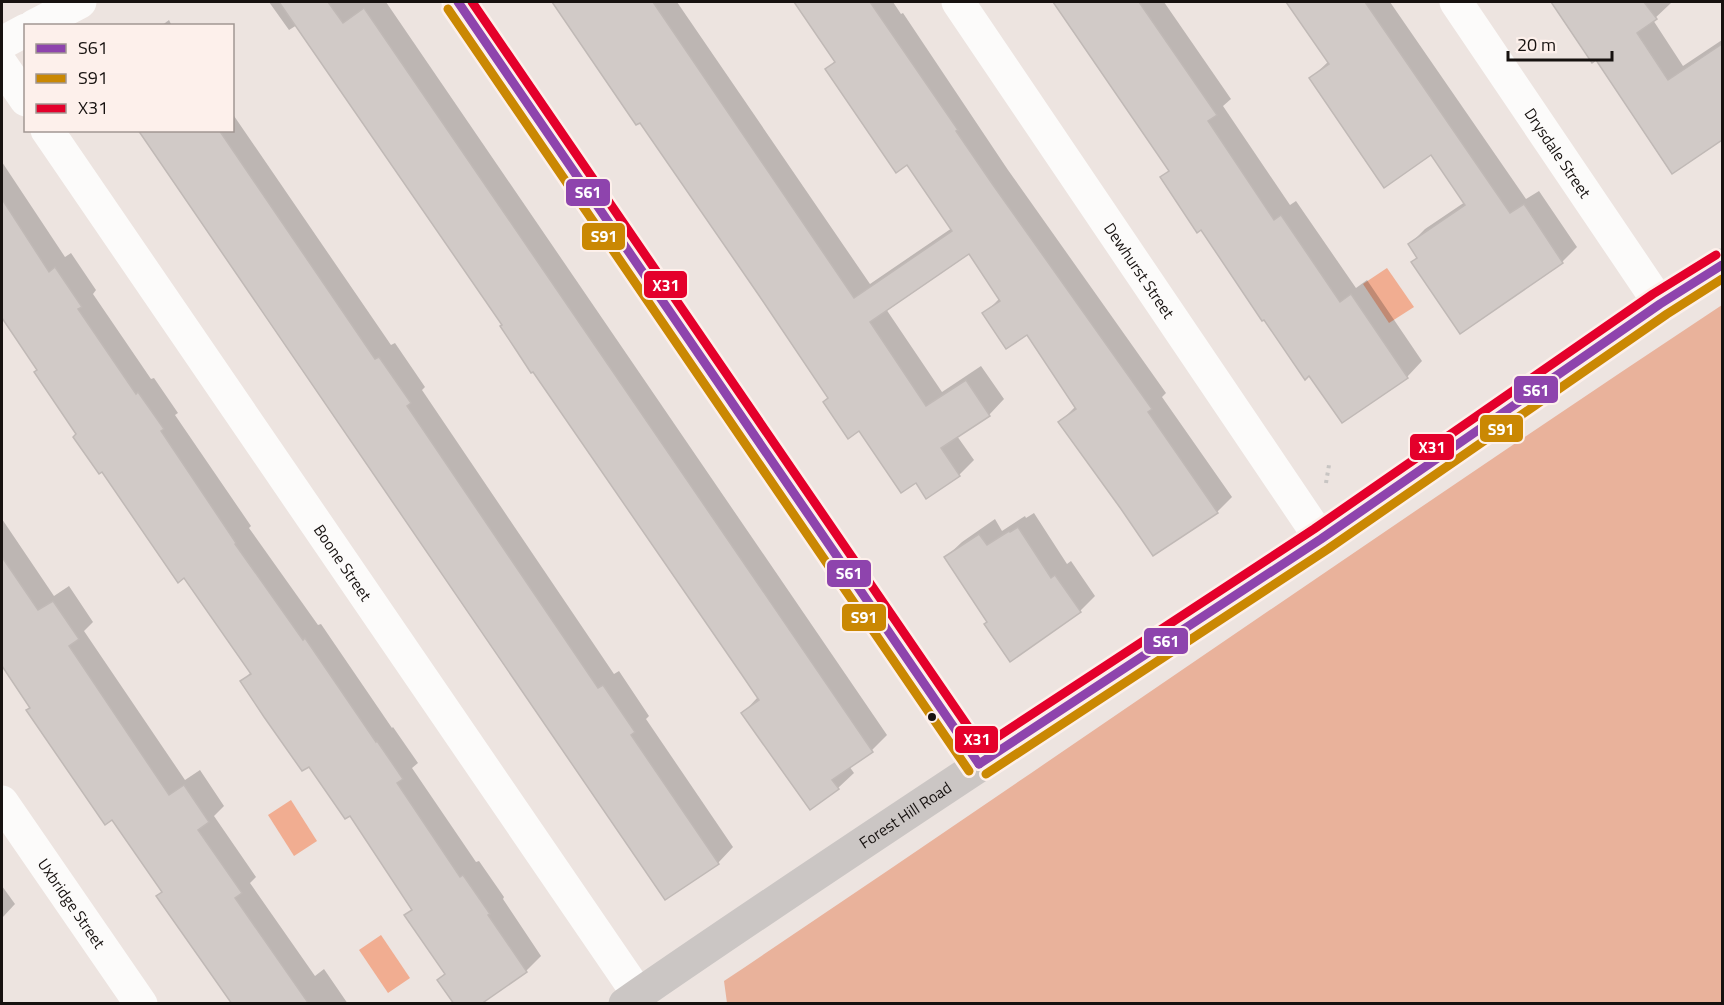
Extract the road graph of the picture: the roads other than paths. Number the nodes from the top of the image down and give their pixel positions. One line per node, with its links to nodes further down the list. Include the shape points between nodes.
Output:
1 (80, 2): 5 (street)
2 (458, 2): 14 (street)
3 (958, 2): 13 (street, Dewhurst Street)
4 (1456, 2): 12 (street, Drysdale Street)
5 (38, 24)
6 (24, 31): 7 (street)
7 (2, 43)
8 (2, 65): 9 (street)
9 (24, 97)
10 (48, 132): 16 (street, Boone Street)
11 (1722, 265): 12 (street, Forest Hill Road)
12 (1660, 304): 13 (street, Forest Hill Road)
13 (1321, 539): 14 (street, Forest Hill Road)
14 (979, 764): 16 (street, Forest Hill Road)
15 (2, 802): 17 (street, Uxbridge Street)
16 (631, 999)
17 (141, 1004)

